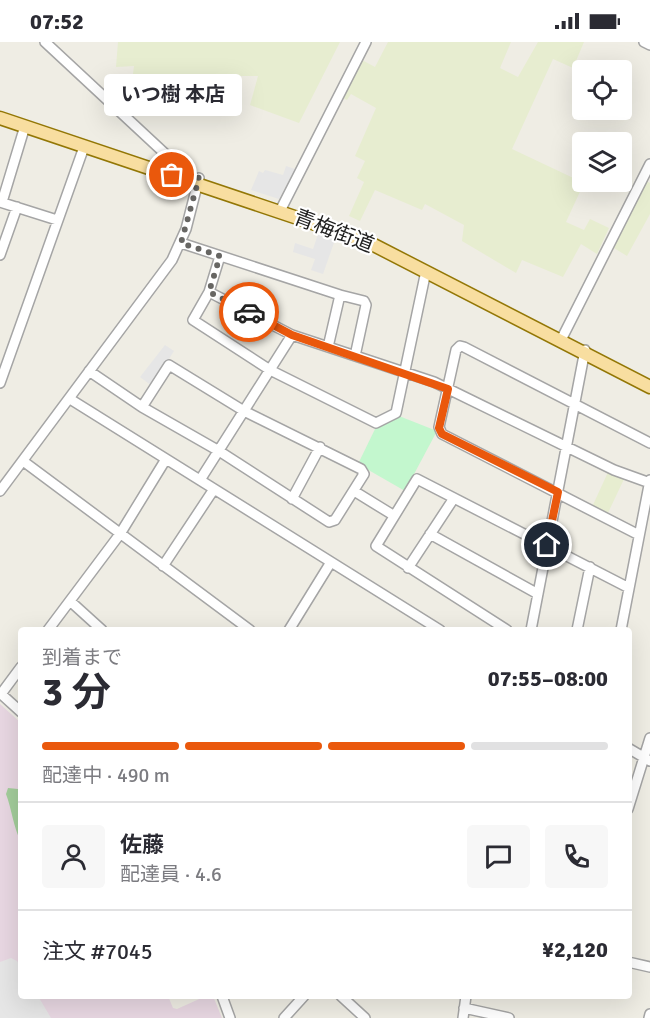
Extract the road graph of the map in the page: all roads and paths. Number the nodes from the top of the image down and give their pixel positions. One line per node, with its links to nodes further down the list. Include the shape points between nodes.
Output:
1 (45, 42): 10 (street, via 174,162)
2 (366, 42): 14 (street)
3 (644, 42): 4 (street)
4 (650, 45)
5 (0, 111): 10 (main road, 青梅街道)
6 (0, 118): 7 (main road, 青梅街道)
7 (25, 126): 8 (main road, 青梅街道); 12 (street)
8 (84, 147): 10 (main road, 青梅街道); 15 (street)
9 (650, 164): 23 (street)
10 (173, 172): 11 (main road, 青梅街道)
11 (198, 181): 14 (main road, 青梅街道); 16 (street)
12 (1, 202): 13 (street)
13 (16, 207): 15 (street); 17 (street)
14 (281, 208): 19 (main road, 青梅街道, via 366,241); 23 (main road, 青梅街道, via 367,236)
15 (57, 220): 31 (street)
16 (181, 243): 18 (street); 28 (street)
17 (0, 255)
18 (220, 256): 20 (street); 21 (street)
19 (426, 271): 23 (main road, 青梅街道); 29 (street)
20 (209, 292): 22 (street); 27 (street, via 193,320)
21 (340, 295): 24 (street); 26 (street, via 364,301 366,305)
22 (292, 335): 24 (street); 27 (street)
23 (562, 338): 25 (main road, 青梅街道)
24 (328, 347): 26 (street)
25 (585, 351): 30 (main road, 青梅街道); 32 (main road, 青梅街道); 35 (street)
26 (355, 356): 29 (street)
27 (270, 370): 29 (street, via 376,423 396,413); 37 (street)
28 (89, 371): 34 (street); 36 (street)
29 (405, 373): 33 (street)
30 (650, 380)
31 (0, 383)
32 (650, 387)
33 (448, 389): 35 (street, via 460,346); 40 (street); 49 (street, via 439,428 442,434)
34 (70, 399): 42 (street); 43 (street)
35 (575, 404): 38 (street); 40 (street)
36 (142, 407): 37 (street, via 169,365); 41 (street)
37 (244, 411): 39 (street); 41 (street)
38 (650, 443)
39 (320, 447): 48 (street, via 361,469 364,474); 51 (street)
40 (566, 447): 45 (street); 49 (street)
41 (219, 451): 44 (street); 51 (street)
42 (166, 459): 44 (street); 53 (street)
43 (23, 461): 47 (street); 53 (street)
44 (200, 480): 46 (street)
45 (650, 482): 55 (street)
46 (214, 489): 57 (street); 58 (street)
47 (0, 491)
48 (354, 491): 51 (street, via 332,522); 52 (street)
49 (558, 492): 55 (street); 56 (street)
50 (454, 498): 52 (street, via 417,479); 54 (street); 56 (street)
51 (292, 499)
52 (393, 515): 60 (street, via 376,546)
53 (120, 534): 58 (street); 63 (street)
54 (430, 534): 60 (street); 62 (street)
55 (639, 535): 61 (street)
56 (547, 545): 59 (street); 62 (street)
57 (331, 562): 67 (street); 68 (street)
58 (163, 566): 66 (street)
59 (590, 567): 61 (street); 71 (street)
60 (408, 568): 69 (street)
61 (629, 588): 72 (street)
62 (538, 594): 70 (street)
63 (70, 601): 64 (street); 65 (street)
64 (50, 627)
65 (99, 627)
66 (246, 627)
67 (291, 627)
68 (435, 627)
69 (502, 627)
70 (532, 627)
71 (579, 627)
72 (622, 627)
73 (18, 670): 74 (street)
74 (0, 693): 75 (street)
75 (18, 709)
76 (650, 738): 78 (street)
77 (632, 750): 78 (street)
78 (648, 760): 79 (street)
79 (632, 798)
80 (632, 963): 81 (street)
81 (650, 967)
82 (223, 999): 86 (street)
83 (301, 999): 87 (street)
84 (344, 999): 88 (street)
85 (464, 1013): 89 (street)
86 (230, 1018)
87 (284, 1018)
88 (365, 1018)
89 (509, 1018)

